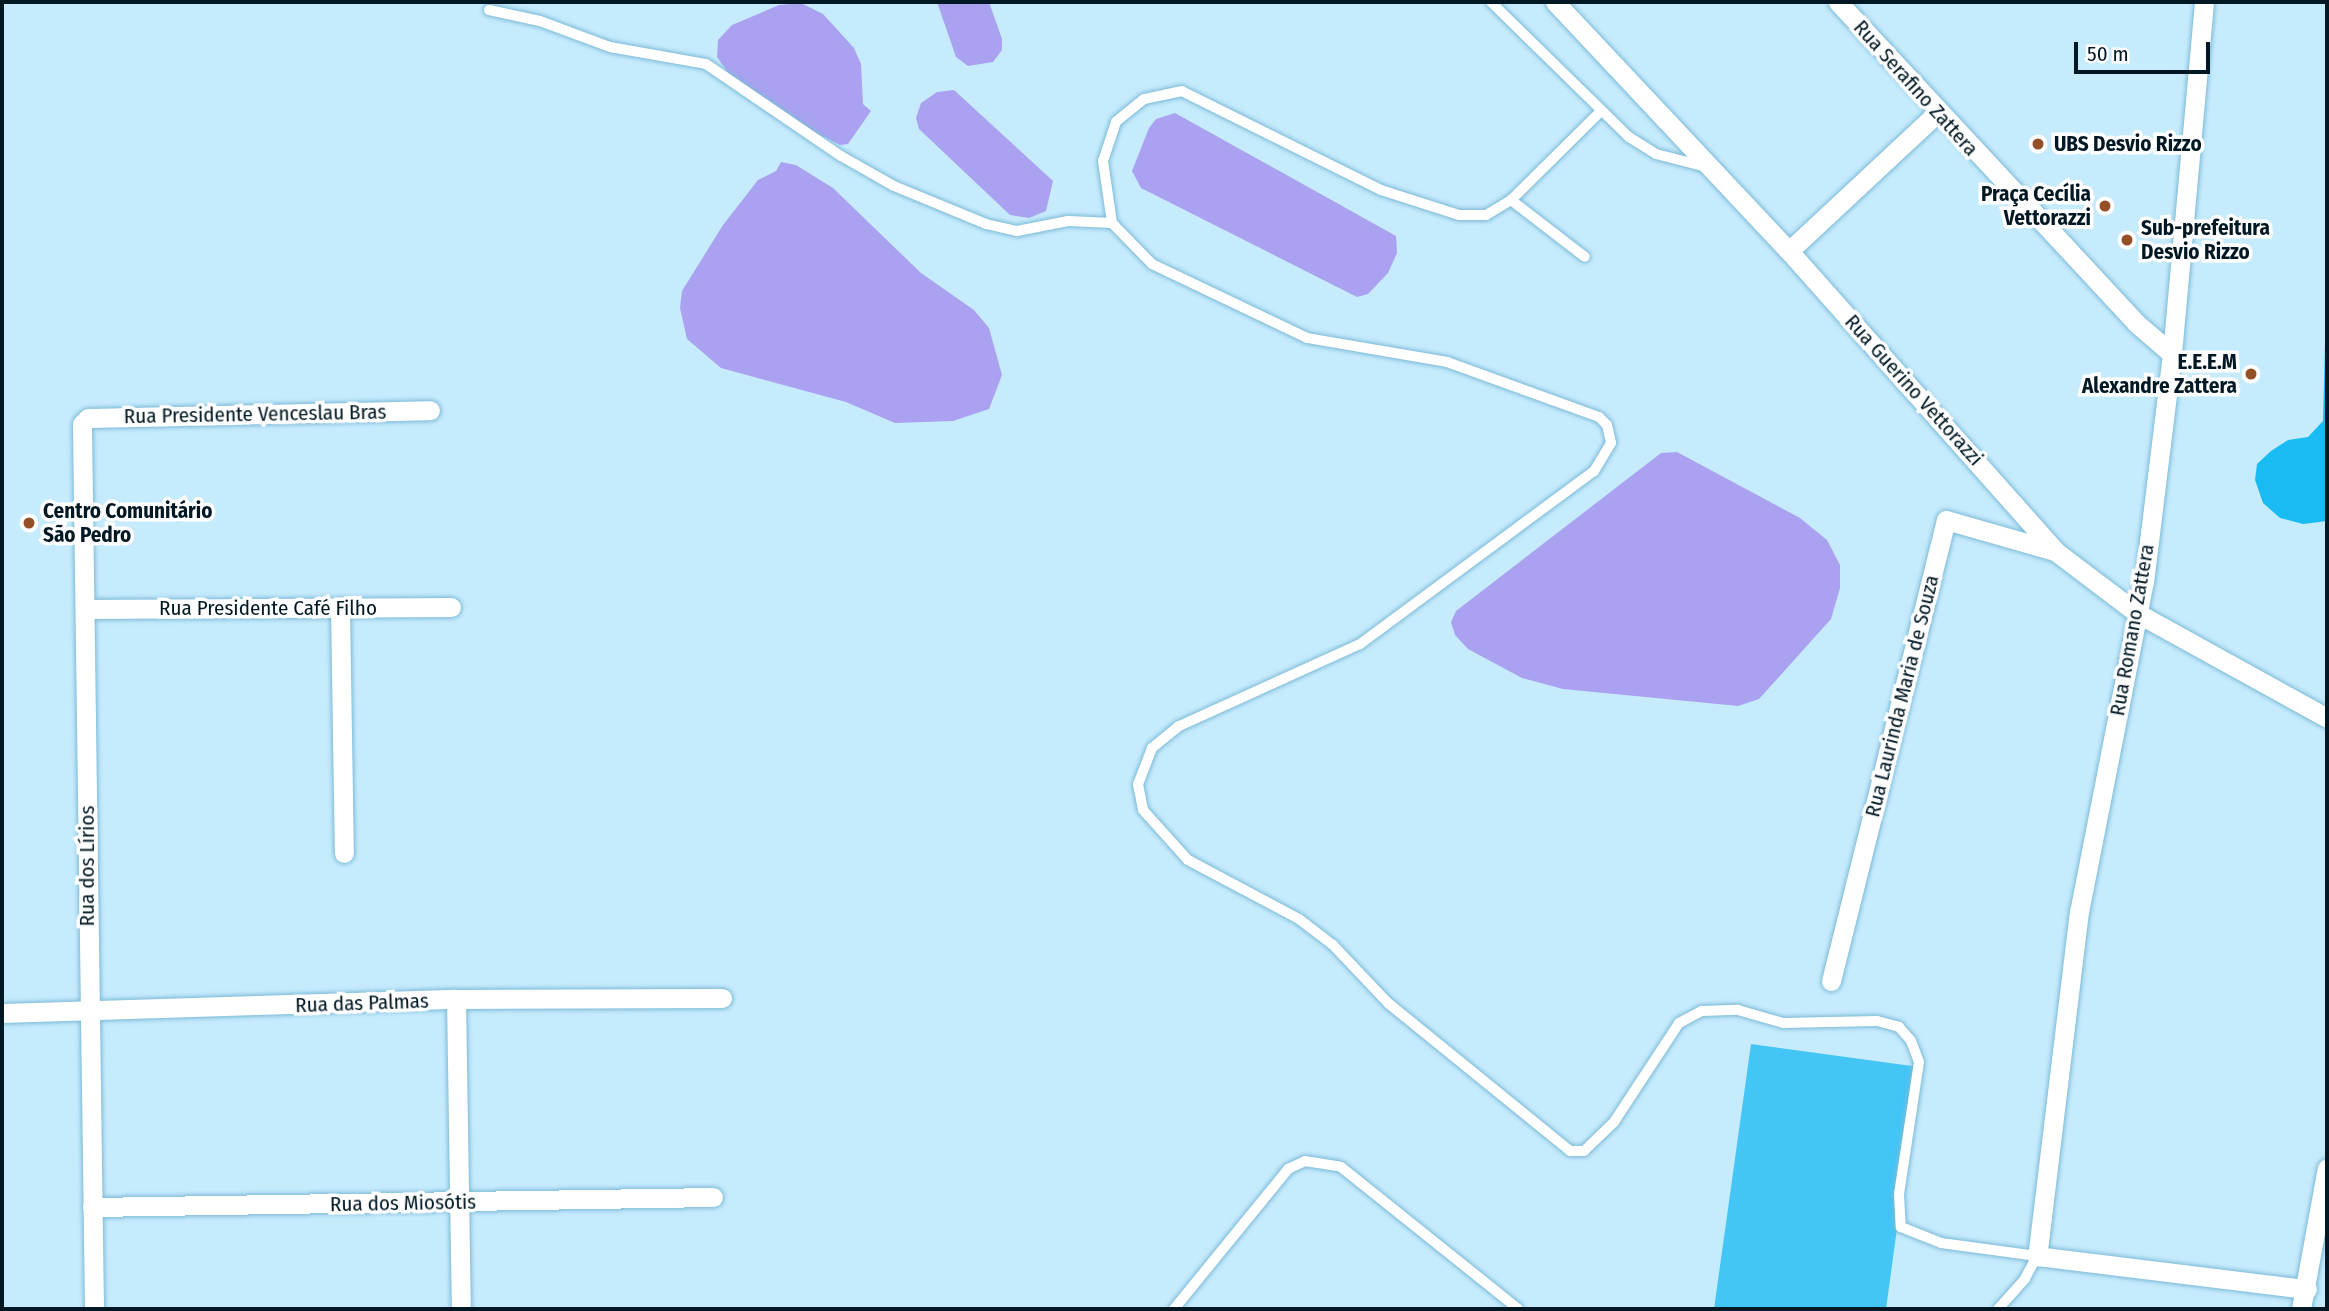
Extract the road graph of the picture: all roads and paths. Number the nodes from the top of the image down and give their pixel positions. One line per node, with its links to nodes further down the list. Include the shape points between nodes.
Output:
1 (1491, 2): 6 (lane)
2 (1555, 2): 8 (street, Rua Guerino Vettorazzi)
3 (1838, 2): 7 (street, Rua Serafino Zattera)
4 (2204, 2): 13 (street, Rua Romano Zattera)
5 (489, 10): 10 (lane, via 540,21 610,47 706,64 873,174 986,224 1017,231 1068,221)
6 (1601, 111): 8 (lane, via 1656,154); 9 (lane)
7 (1937, 113): 11 (street); 13 (street, Rua Serafino Zattera, via 2136,323)
8 (1707, 166): 11 (street, Rua Guerino Vettorazzi)
9 (1511, 200): 10 (lane, via 1486,215 1459,215 1423,206 1381,190 1182,91 1144,99 1116,122 1103,161); 12 (lane)
10 (1112, 223): 32 (lane, via 1152,264 1271,323 1340,346 1397,350 1447,362 1599,417 1611,435 1608,452 1594,471 1360,643 1179,726 1152,748 1138,784 1143,810 1167,841 1188,860 1287,913 1333,945 1388,1003 1570,1151 1584,1152 1614,1122 1679,1023 1702,1011 1738,1010 1783,1023 1877,1021 1899,1027 1919,1062 1899,1194 1901,1227 1941,1243)
11 (1789, 251): 16 (street, Rua Guerino Vettorazzi)
12 (1585, 257)
13 (2172, 354): 20 (street, Rua Romano Zattera)
14 (430, 410): 15 (street, Rua Presidente Venceslau Bras, via 88,418)
15 (82, 424): 19 (street, Rua dos Lírios)
16 (2054, 551): 20 (street, Rua Guerino Vettorazzi); 23 (street, Rua Laurinda Maria de Souza, via 1946,520)
17 (340, 607): 18 (street, Rua Presidente Café Filho); 19 (street, Rua Presidente Café Filho); 22 (street)
18 (451, 607)
19 (85, 609): 27 (street, Rua dos Lírios)
20 (2137, 613): 21 (street, Rua Guerino Vettorazzi); 32 (street, Rua Romano Zattera, via 2079,911)
21 (2326, 715)
22 (344, 853)
23 (1832, 981)
24 (722, 998): 25 (street, Rua das Palmas)
25 (456, 999): 27 (street, Rua das Palmas); 30 (street)
26 (2, 1013): 27 (street, Rua das Palmas)
27 (88, 1013): 31 (street, Rua dos Lírios)
28 (2327, 1168): 33 (street)
29 (713, 1196): 30 (street, Rua dos Miosótis)
30 (459, 1203): 31 (street, Rua dos Miosótis); 35 (street)
31 (92, 1207): 34 (street, Rua dos Lírios)
32 (2037, 1256): 33 (street); 38 (lane, via 2025,1279)
33 (2308, 1289): 39 (street)
34 (94, 1309)
35 (461, 1309)
36 (1174, 1309): 37 (lane, via 1288,1169 1305,1161 1341,1167)
37 (1518, 1309)
38 (1998, 1309)
39 (2301, 1309)

